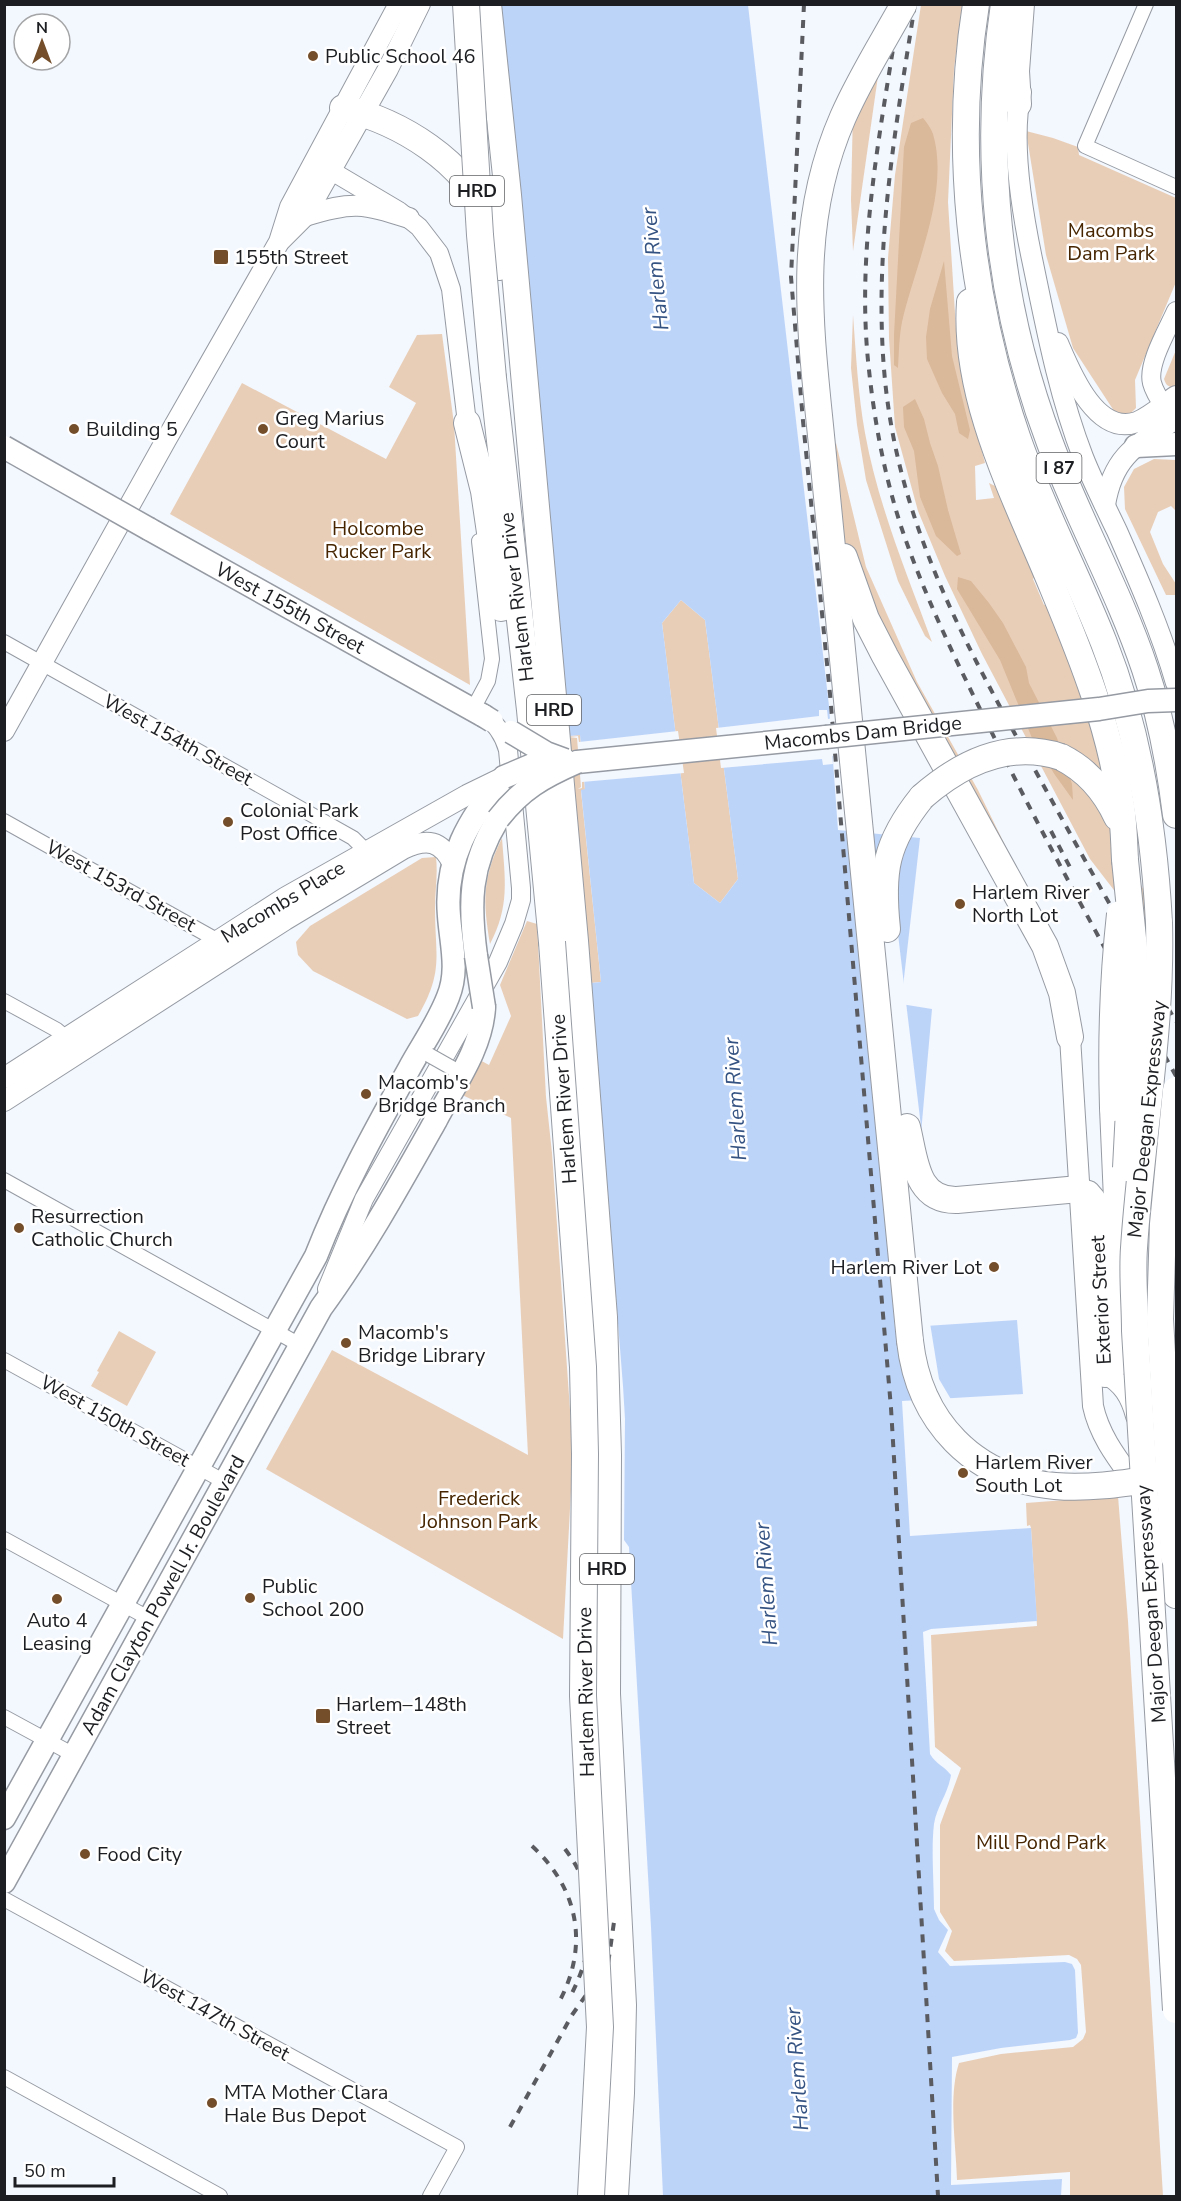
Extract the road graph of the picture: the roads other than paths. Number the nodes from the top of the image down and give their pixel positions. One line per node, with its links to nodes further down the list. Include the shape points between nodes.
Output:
1 (399, 4): 11 (main road)
2 (466, 4): 39 (highway, Harlem River Drive / HRD, bridge, via 492,378)
3 (488, 4): 23 (highway, Harlem River Drive / HRD)
4 (904, 4): 29 (highway, bridge, via 843,118 828,159 813,226 810,312)
5 (976, 4): 20 (highway, Major Deegan Expressway / I 87, via 966,103)
6 (1004, 4): 45 (highway, I 87, via 995,85 994,159 1012,311 1032,391 1050,442 1145,669 1164,741)
7 (1021, 4): 13 (highway)
8 (1032, 4): 13 (main road)
9 (1146, 4): 16 (street, via 1085,146)
10 (419, 5): 12 (main road)
11 (370, 60): 12 (main road); 14 (main road)
12 (388, 69): 14 (main road)
13 (1018, 104): 21 (main road, via 1022,201)
14 (354, 111): 15 (main road); 23 (highway, via 392,126 431,150 474,193 491,225)
15 (323, 166): 17 (main road); 18 (street, Harlem River Drive); 19 (main road, via 290,207)
16 (1176, 187)
17 (305, 216): 18 (main road, via 350,204); 19 (main road)
18 (409, 218): 25 (street, Harlem River Drive, via 439,252 450,281)
19 (279, 242): 31 (main road)
20 (973, 250): 38 (highway, via 968,322 980,392 1002,469 1053,586); 69 (highway, Major Deegan Expressway / I 87, bridge, via 988,336 1018,439 1104,644 1129,718 1151,831 1160,971)
21 (1043, 310): 24 (main road, via 1073,375 1103,417 1117,423 1132,423); 30 (main road, via 1066,406 1083,458)
22 (1176, 311): 24 (street, via 1152,372 1154,389)
23 (521, 348): 53 (highway, Harlem River Drive / HRD)
24 (1173, 410): 28 (main road)
25 (467, 423): 37 (street, Harlem River Drive, via 492,649 491,671); 39 (highway, via 484,491 503,623)
26 (1176, 444): 28 (main road)
27 (4, 446): 31 (street, Adam Clayton Powell Jr. Boulevard); 41 (main road, West 155th Street, bridge)
28 (1136, 446): 30 (main road, via 1115,471)
29 (828, 498): 56 (highway, via 848,571 867,619 1045,946 1062,993); 77 (highway, bridge, via 908,1329 917,1381 932,1412 951,1436 982,1462 1006,1474 1066,1486)
30 (1105, 505): 34 (main road, via 1151,610)
31 (126, 513): 33 (main road); 37 (street, Adam Clayton Powell Jr. Boulevard)
32 (4, 642): 33 (street, West 154th Street)
33 (42, 663): 40 (main road); 49 (street, West 154th Street, via 353,838)
34 (1176, 683): 36 (main road)
35 (1176, 700): 36 (main road, Macombs Dam Bridge, bridge)
36 (1148, 701): 38 (main road, Macombs Dam Bridge, bridge)
37 (473, 709): 66 (street, Adam Clayton Powell Jr. Boulevard, via 496,726 508,750 521,877 519,909 498,962)
38 (1099, 709): 43 (main road, Macombs Dam Bridge, bridge); 48 (highway, via 1122,806)
39 (530, 710): 53 (highway, Harlem River Drive / HRD)
40 (4, 731)
41 (511, 732): 42 (main road, West 155th Street, bridge); 44 (main road, via 512,753)
42 (535, 757): 43 (main road, Macombs Place, bridge, via 549,762); 44 (main road, Macombs Place, bridge); 46 (main road, bridge)
43 (577, 762): 46 (main road, Adam Clayton Powell Jr. Boulevard, bridge, via 526,788)
44 (497, 782): 49 (main road, Macombs Place); 51 (main road, Adam Clayton Powell Jr. Boulevard, via 468,825)
45 (1176, 815)
46 (498, 819): 59 (main road, Adam Clayton Powell Jr. Boulevard, bridge, via 479,858 472,884 471,915 484,1007 479,1037)
47 (4, 821): 52 (street, West 153rd Street)
48 (1124, 831): 50 (highway); 63 (highway, bridge, via 1102,790 1084,771 1061,757 1032,751 1003,753 960,768 912,809 888,855 884,898)
49 (373, 858): 51 (main road, Macombs Place, via 428,842 445,851); 52 (main road, Macombs Place, via 286,897); 54 (main road, Macombs Place)
50 (1125, 860): 69 (highway, bridge, via 1134,981 1124,1210); 75 (highway, bridge, via 1116,951 1113,1053 1123,1336 1118,1361)
51 (453, 864): 58 (main road, Adam Clayton Powell Jr. Boulevard, via 448,904 454,981)
52 (218, 941): 54 (street, West 153rd Street); 57 (main road, Macombs Place)
53 (564, 942): 96 (highway, Harlem River Drive / HRD, bridge, via 583,1367 583,1696 600,2027); 97 (highway, Harlem River Drive / HRD, via 606,1360 607,1694 623,2005)
54 (237, 951): 57 (main road, Macombs Place)
55 (4, 1001): 57 (street, via 45,1023)
56 (1070, 1037): 65 (main road)
57 (73, 1045): 60 (main road, Macombs Place); 62 (main road, Macombs Place)
58 (424, 1052): 59 (street, bridge); 70 (main road, Adam Clayton Powell Jr. Boulevard, via 334,1209)
59 (457, 1071): 67 (main road, Adam Clayton Powell Jr. Boulevard)
60 (4, 1078)
61 (1176, 1090): 81 (highway, Major Deegan Expressway, bridge, via 1163,1224 1160,1319)
62 (4, 1101)
63 (907, 1127): 65 (highway, via 921,1181 927,1191 944,1199); 77 (highway, bridge, via 907,1170 924,1357 934,1390 953,1420 987,1450 1032,1470 1117,1471)
64 (4, 1180): 72 (street)
65 (1079, 1189): 75 (main road, Exterior Street, via 1089,1191 1096,1204)
66 (364, 1199): 67 (street); 70 (street, Adam Clayton Powell Jr. Boulevard, via 344,1215); 71 (street, Adam Clayton Powell Jr. Boulevard)
67 (383, 1210): 71 (main road, Adam Clayton Powell Jr. Boulevard)
68 (1176, 1213): 77 (main road, via 1149,1306 1148,1341)
69 (1134, 1250): 92 (highway, Major Deegan Expressway / I 87, bridge, via 1140,1426)
70 (316, 1256): 72 (main road, Adam Clayton Powell Jr. Boulevard)
71 (321, 1308): 73 (main road, Adam Clayton Powell Jr. Boulevard)
72 (274, 1330): 73 (street); 76 (main road, Adam Clayton Powell Jr. Boulevard)
73 (300, 1345): 78 (main road, Adam Clayton Powell Jr. Boulevard)
74 (4, 1360): 76 (street, West 150th Street)
75 (1098, 1375): 77 (main road, Exterior Street, via 1120,1383); 79 (main road, Exterior Street, via 1095,1415 1102,1434)
76 (198, 1467): 78 (street, West 150th Street); 83 (main road, Adam Clayton Powell Jr. Boulevard)
77 (1170, 1478): 79 (main road, Exterior Street)
78 (225, 1482): 84 (main road, Adam Clayton Powell Jr. Boulevard)
79 (1158, 1514): 88 (main road, Exterior Street)
80 (4, 1539): 83 (street)
81 (1175, 1546): 82 (highway, Major Deegan Expressway)
82 (1176, 1595)
83 (123, 1604): 84 (street); 86 (main road, Adam Clayton Powell Jr. Boulevard)
84 (150, 1619): 87 (main road, Adam Clayton Powell Jr. Boulevard)
85 (4, 1717): 86 (street)
86 (47, 1741): 87 (street); 89 (main road, Adam Clayton Powell Jr. Boulevard)
87 (74, 1755): 90 (main road, Adam Clayton Powell Jr. Boulevard)
88 (1176, 1815)
89 (4, 1818)
90 (4, 1882)
91 (4, 1899): 95 (street, West 147th Street, via 457,2147)
92 (1176, 2010)
93 (4, 2077): 94 (street)
94 (220, 2196)
95 (430, 2196)
96 (591, 2196)
97 (615, 2196)

